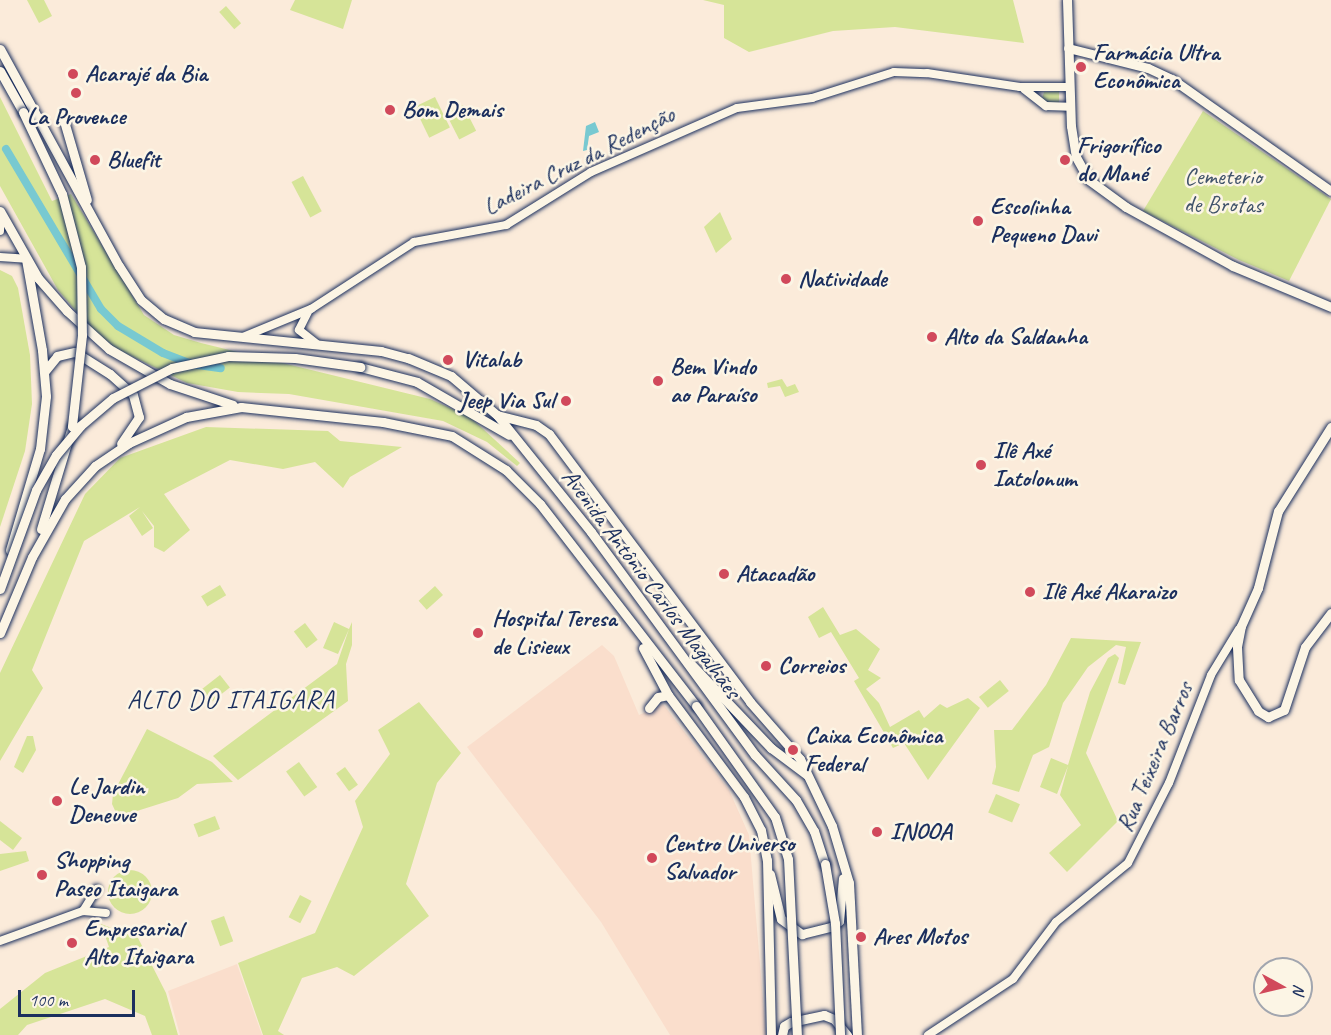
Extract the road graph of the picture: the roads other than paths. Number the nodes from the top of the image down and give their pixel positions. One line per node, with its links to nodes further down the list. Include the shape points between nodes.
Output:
1 (1067, 0): 2 (main road)
2 (1068, 48): 6 (main road); 11 (main road, via 1148,68 1172,79)
3 (0, 49): 13 (main road)
4 (0, 70): 27 (main road, bridge, via 62,194 81,267 82,335 72,426)
5 (1020, 87): 7 (street, Ladeira Cruz da Redenção); 8 (street, Ladeira Cruz da Redenção); 18 (street, Ladeira Cruz da Redenção, via 894,72 812,98 737,108 591,172 506,225 414,242)
6 (1069, 87): 7 (street, Ladeira Cruz da Redenção); 9 (main road)
7 (1042, 88): 8 (street)
8 (1041, 103): 9 (street, Ladeira Cruz da Redenção)
9 (1069, 107): 17 (main road, via 1076,157 1082,171 1102,190 1233,266)
10 (64, 121): 13 (main road)
11 (1331, 191)
12 (0, 211): 14 (street); 16 (main road)
13 (93, 219): 19 (main road, Avenida Antônio Carlos Magalhães, via 133,289 164,319 194,332)
14 (0, 231)
15 (0, 257): 16 (street)
16 (26, 259): 21 (main road); 22 (main road, via 67,311 127,362 189,392)
17 (1331, 307)
18 (311, 309): 19 (street, Ladeira Cruz da Redenção); 20 (street, via 298,330)
19 (242, 337): 20 (main road, Avenida Antônio Carlos Magalhães)
20 (321, 346): 23 (main road, Avenida Antônio Carlos Magalhães, via 381,351 430,365 470,390)
21 (45, 371): 26 (main road, via 57,356 75,352 90,357 133,396 139,421); 28 (main road, via 40,449)
22 (241, 407): 26 (main road, Avenida Antônio Carlos Magalhães, via 207,411 168,423); 30 (main road, Avenida Antônio Carlos Magalhães, via 408,425 473,446 534,497)
23 (497, 415): 25 (main road, Avenida Antônio Carlos Magalhães); 37 (main road, Avenida Antônio Carlos Magalhães, via 543,428 750,702 800,759)
24 (1331, 427): 32 (main road, Rua Teixeira Barros, via 1278,511 1258,588)
25 (513, 438): 29 (main road, bridge, via 417,382 360,366 295,358 228,356 172,368 113,398 80,426 56,455 36,490); 34 (main road, Avenida Antônio Carlos Magalhães, via 585,524)
26 (116, 451): 27 (main road, Avenida Antônio Carlos Magalhães, via 77,483)
27 (32, 557): 33 (main road, Avenida Antônio Carlos Magalhães)
28 (0, 577)
29 (0, 589)
30 (620, 612): 35 (main road, Avenida Antônio Carlos Magalhães); 46 (main road, Avenida Antônio Carlos Magalhães, bridge, via 696,706 775,817 788,859)
31 (1331, 614): 32 (main road, via 1305,647 1287,705 1280,714 1268,717 1250,702 1239,680 1237,647)
32 (1241, 626): 50 (street, Rua Teixeira Barros, via 1211,675 1169,783 1128,863 1056,922 1013,979)
33 (0, 633)
34 (687, 662): 37 (main road, via 771,748); 47 (main road, Avenida Antônio Carlos Magalhães, bridge, via 756,755 796,800 814,831 825,864 835,923)
35 (668, 695): 36 (main road, via 658,697); 38 (main road, Avenida Antônio Carlos Magalhães, via 749,805 761,830)
36 (650, 708)
37 (810, 778): 39 (main road, Avenida Antônio Carlos Magalhães)
38 (766, 860): 39 (main road, via 781,919 802,934 831,927 839,921); 44 (main road, Avenida Antônio Carlos Magalhães)
39 (844, 863): 49 (main road, Avenida Antônio Carlos Magalhães, via 852,911)
40 (97, 890): 41 (street)
41 (83, 911): 42 (street); 43 (street)
42 (106, 913)
43 (0, 941)
44 (771, 1035)
45 (782, 1035): 48 (main road, via 784,1026 791,1022 824,1015 841,1024)
46 (797, 1035)
47 (840, 1035)
48 (847, 1035)
49 (857, 1035)
50 (928, 1035)

